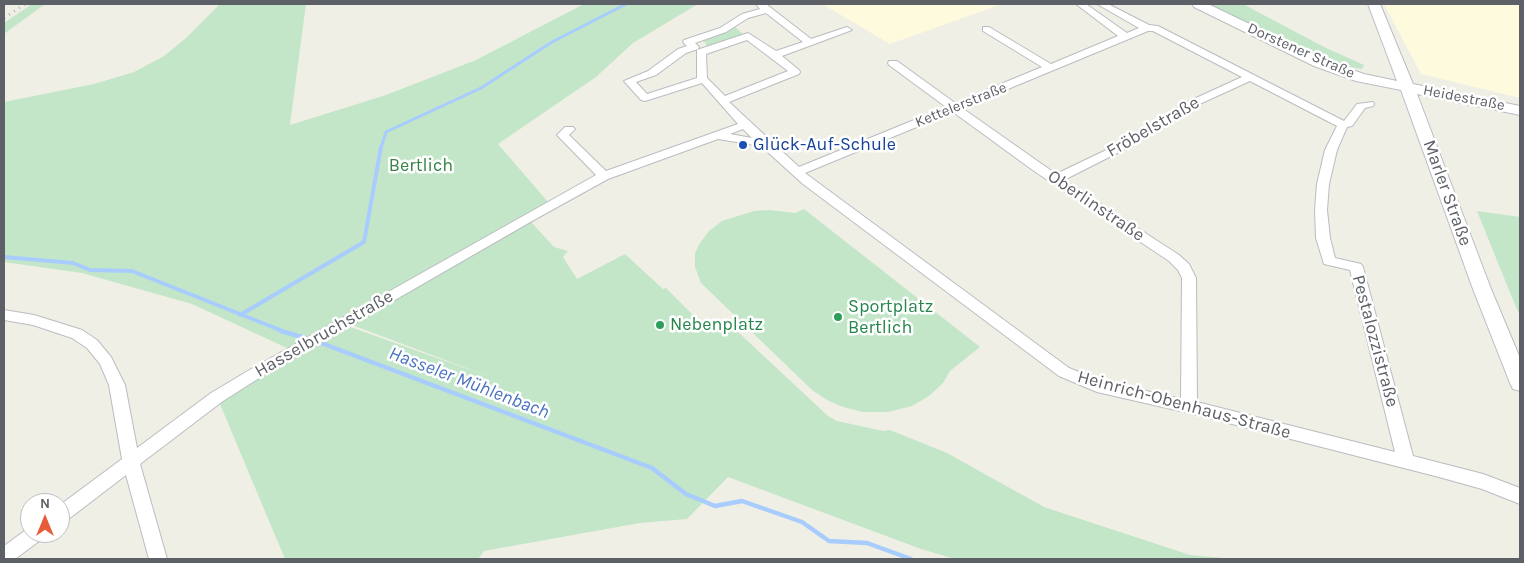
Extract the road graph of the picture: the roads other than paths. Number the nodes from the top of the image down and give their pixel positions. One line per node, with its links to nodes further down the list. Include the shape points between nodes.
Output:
1 (1080, 4): 9 (street)
2 (1101, 4): 6 (street)
3 (1198, 4): 15 (main road, Dorstener Straße)
4 (1374, 4): 10 (main road, Marler Straße)
5 (764, 7): 11 (street); 12 (street, via 723,30 688,42)
6 (1151, 28): 9 (street, Kettelerstraße); 17 (street)
7 (986, 29): 16 (street)
8 (847, 30): 11 (street)
9 (1126, 37): 16 (street, Kettelerstraße)
10 (1388, 39): 15 (main road, via 1386,66 1382,73 1352,73); 19 (main road, Marler Straße)
11 (810, 43): 13 (street)
12 (697, 49): 13 (street, via 748,36); 18 (street); 18 (street, via 682,51 652,73 629,81 645,98)
13 (776, 55): 20 (street, via 795,72)
14 (893, 64): 22 (street, Oberlinstraße)
15 (1325, 65): 19 (main road, Dorstener Straße, via 1362,78)
16 (1051, 68): 22 (street, Kettelerstraße)
17 (1250, 77): 25 (street); 32 (street, Fröbelstraße, via 1190,105 1123,146)
18 (702, 80): 20 (street, Heinrich-Obenhaus-Straße, via 719,94)
19 (1407, 87): 23 (main road, Heidestraße); 29 (main road, Marler Straße)
20 (722, 101): 24 (street, Heinrich-Obenhaus-Straße)
21 (1369, 104): 25 (street, Pestalozzistraße, via 1361,106 1348,124)
22 (953, 108): 30 (street, Kettelerstraße); 32 (street, Oberlinstraße)
23 (1516, 109): 29 (main road, via 1447,99 1432,102 1427,110)
24 (745, 125): 27 (street, Hasselbruchstraße); 28 (street, Heinrich-Obenhaus-Straße)
25 (1343, 125): 37 (street, Pestalozzistraße, via 1331,150 1323,184 1324,238 1329,261 1356,267)
26 (569, 129): 31 (street, via 564,135)
27 (716, 135): 28 (street, Hasselbruchstraße); 31 (street, Hasselbruchstraße)
28 (764, 143): 30 (street, Heinrich-Obenhaus-Straße)
29 (1431, 148): 34 (main road, Marler Straße)
30 (797, 172): 35 (street, Heinrich-Obenhaus-Straße, via 1064,372 1097,386)
31 (604, 176): 36 (street, Hasselbruchstraße, via 217,397)
32 (1056, 179): 35 (street, Oberlinstraße, via 1184,267 1189,278)
33 (4, 315): 36 (street, via 57,327 92,344 106,361 117,386)
34 (1520, 383)
35 (1189, 407): 37 (street, Heinrich-Obenhaus-Straße)
36 (131, 461): 39 (street, Hasselbruchstraße); 42 (street)
37 (1406, 462): 38 (street, Heinrich-Obenhaus-Straße, via 1483,482)
38 (1520, 496)
39 (70, 507)
40 (23, 543): 41 (street)
41 (4, 557)
42 (158, 559)

